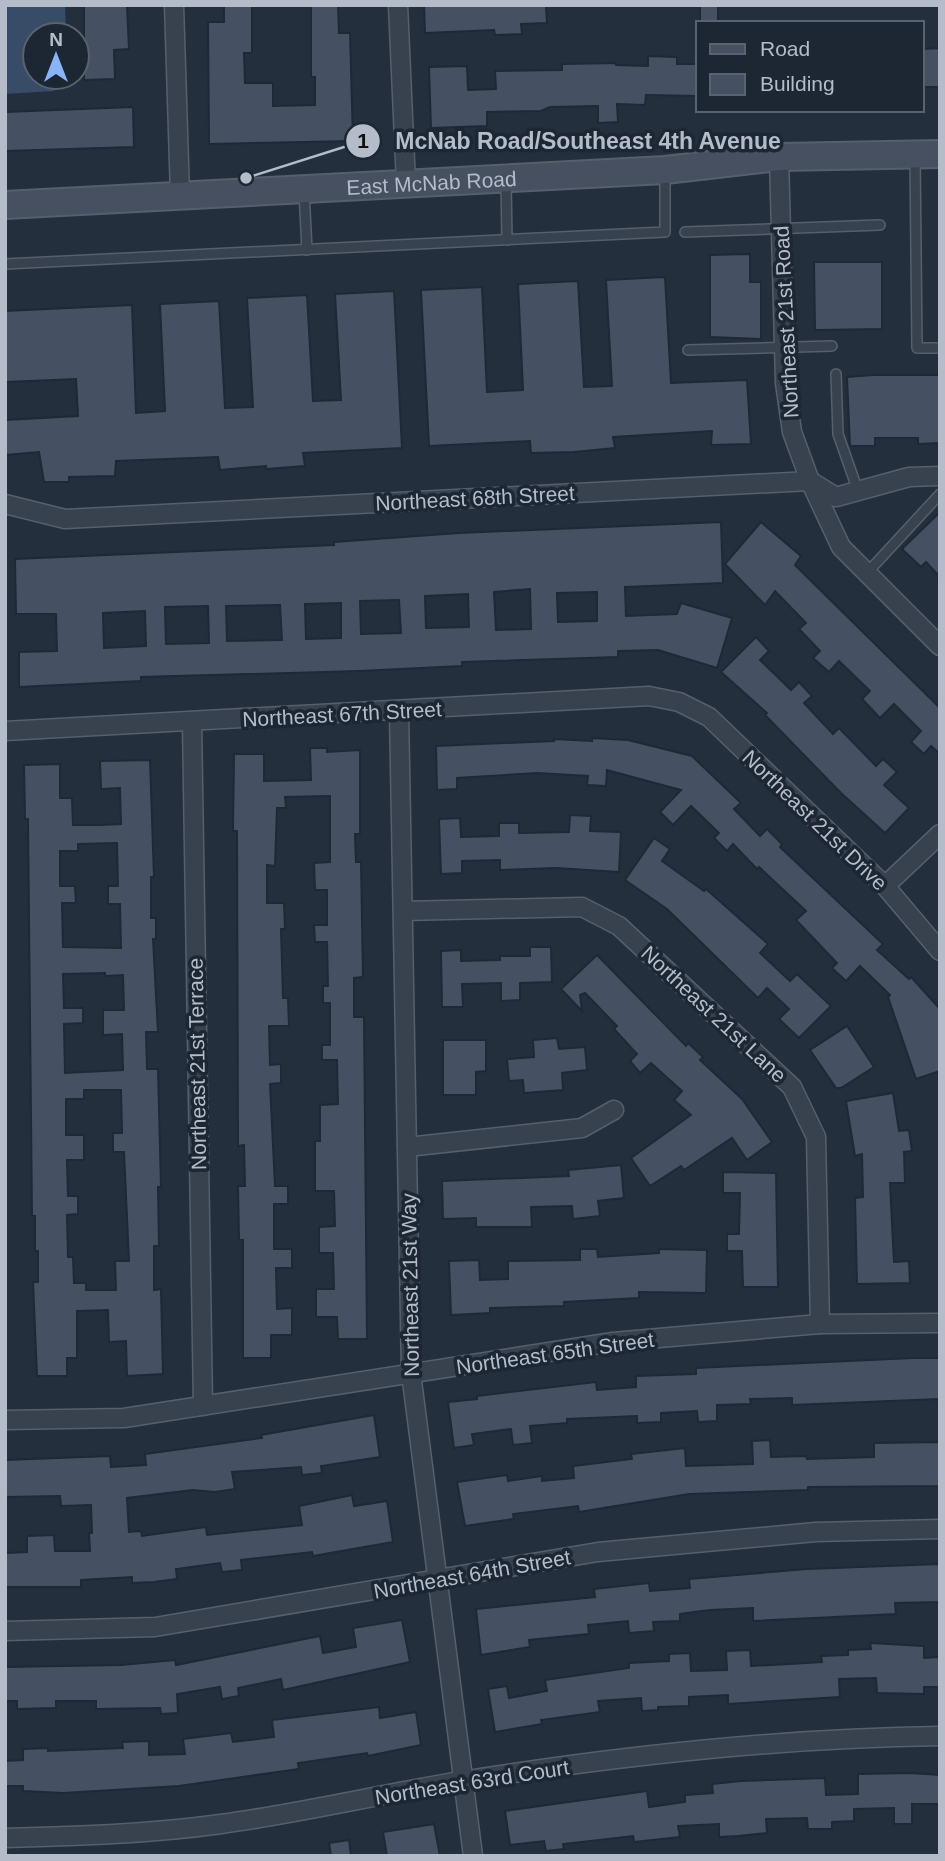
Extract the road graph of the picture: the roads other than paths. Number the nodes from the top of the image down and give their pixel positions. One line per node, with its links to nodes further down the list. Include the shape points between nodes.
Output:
1 (174, 5): 9 (street)
2 (398, 5): 7 (street)
3 (927, 154): 4 (street, East McNab Road); 19 (lane, via 917,348)
4 (779, 157): 5 (street, East McNab Road); 12 (street, Northeast 21st Road)
5 (665, 170): 6 (street, East McNab Road); 14 (lane, via 665,232)
6 (506, 178): 7 (street, East McNab Road); 14 (lane)
7 (406, 184): 8 (street, East McNab Road)
8 (303, 190): 9 (street, East McNab Road); 15 (lane)
9 (180, 195): 10 (street, East McNab Road)
10 (5, 205)
11 (880, 225): 12 (lane)
12 (781, 227): 13 (lane); 18 (street, Northeast 21st Road)
13 (685, 232)
14 (507, 240): 15 (lane)
15 (307, 250): 16 (lane)
16 (5, 264)
17 (832, 346): 18 (lane)
18 (784, 347): 20 (lane); 23 (street, Northeast 21st Road, via 792,432)
19 (940, 348)
20 (688, 350)
21 (836, 374): 24 (lane, via 838,434)
22 (940, 476): 24 (street, Northeast 68th Street, via 909,477)
23 (810, 481): 24 (street, Northeast 68th Street, via 836,497); 26 (street, Northeast 68th Street, via 65,519); 27 (street, Northeast 21st Road, via 841,547)
24 (858, 491)
25 (940, 494): 27 (lane)
26 (5, 504)
27 (867, 573): 28 (street, Northeast 21st Road)
28 (940, 646)
29 (679, 702): 30 (street, Northeast 67th Street, via 649,696); 34 (street, Northeast 21st Drive, via 709,717)
30 (400, 711): 31 (street, Northeast 67th Street); 35 (street, Northeast 21st Way)
31 (191, 723): 32 (street, Northeast 67th Street); 42 (street, Northeast 21st Terrace)
32 (5, 731)
33 (940, 834): 34 (street)
34 (885, 886): 36 (street, Northeast 21st Drive)
35 (404, 911): 38 (street, Northeast 21st Way); 40 (street, Northeast 21st Lane, via 582,907 619,926 792,1087 816,1137)
36 (940, 951)
37 (614, 1110): 38 (street, via 582,1128)
38 (407, 1147): 41 (street, Northeast 21st Way)
39 (940, 1323): 40 (street, Northeast 65th Street)
40 (820, 1324): 41 (street, Northeast 65th Street, via 613,1342)
41 (411, 1373): 42 (street, Northeast 65th Street); 45 (street, Northeast 21st Way)
42 (203, 1406): 43 (street, Northeast 65th Street, via 124,1418)
43 (5, 1420)
44 (940, 1529): 45 (street, Northeast 64th Street, via 816,1532 598,1552)
45 (436, 1581): 46 (street, Northeast 64th Street, via 155,1627); 48 (street, Northeast 21st Way)
46 (5, 1631)
47 (940, 1736): 48 (street, Northeast 63rd Court, via 853,1737 714,1749)
48 (462, 1781): 49 (street, Northeast 63rd Court, via 223,1824 117,1835); 50 (street, Northeast 21st Way)
49 (5, 1838)
50 (473, 1856)

